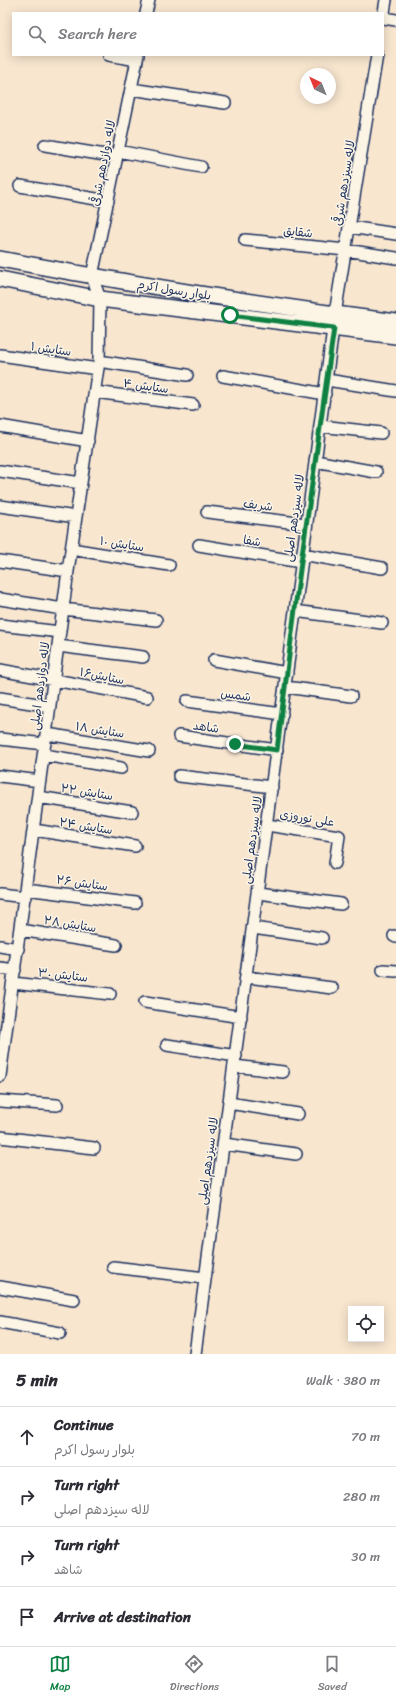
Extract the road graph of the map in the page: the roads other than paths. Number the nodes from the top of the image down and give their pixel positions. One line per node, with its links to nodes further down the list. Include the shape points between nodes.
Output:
1 (149, 0): 3 (street)
2 (386, 0): 4 (street)
3 (146, 12)
4 (384, 12)
5 (384, 18): 6 (street)
6 (396, 20)
7 (122, 56): 9 (street)
8 (377, 56): 17 (street, لاله سیزدهم شرقی)
9 (137, 57): 10 (street, لاله دوازدهم شرقی)
10 (131, 89): 11 (street); 13 (street, لاله دوازدهم شرقی)
11 (225, 103)
12 (45, 144): 13 (street)
13 (118, 154): 14 (street); 16 (street, لاله دوازدهم شرقی)
14 (201, 167)
15 (20, 186): 16 (street)
16 (108, 201): 23 (street, لاله دوازدهم شرقی)
17 (350, 228): 18 (street); 20 (street, لاله سیزدهم شرقی)
18 (396, 234)
19 (245, 240): 20 (street, شقایق)
20 (346, 250): 21 (street, شقایق); 26 (street, لاله سیزدهم شرقی)
21 (396, 258)
22 (0, 259): 23 (main road, بلوار رسول اکرم)
23 (92, 276): 25 (street, لاله دوازدهم اصلی); 26 (main road, بلوار رسول اکرم, via 260,304)
24 (0, 279): 25 (main road, بلوار رسول اکرم)
25 (100, 299): 26 (main road, بلوار رسول اکرم); 30 (street, لاله دوازدهم اصلی)
26 (334, 321): 27 (main road, بلوار رسول اکرم); 28 (main road, بلوار رسول اکرم); 33 (street, لاله سیزدهم اصلی)
27 (396, 322)
28 (396, 336)
29 (0, 355): 30 (street, ستایش ۱)
30 (99, 365): 31 (street, ستایش ۱); 35 (street, لاله دوازدهم اصلی)
31 (187, 375)
32 (223, 376): 36 (street)
33 (327, 380): 34 (street); 36 (street, لاله سیزدهم اصلی)
34 (396, 391)
35 (95, 392): 37 (street, ستایش ۴); 41 (street, لاله دوازدهم اصلی)
36 (325, 394): 39 (street, لاله سیزدهم اصلی)
37 (193, 405)
38 (0, 426): 41 (street)
39 (320, 426): 40 (street); 42 (street, لاله سیزدهم اصلی)
40 (381, 433)
41 (88, 441): 45 (street, لاله دوازدهم اصلی)
42 (315, 462): 44 (street); 49 (street, لاله سیزدهم اصلی)
43 (0, 471): 45 (street)
44 (376, 472)
45 (81, 483): 48 (street, لاله دوازدهم اصلی)
46 (0, 506): 48 (street)
47 (207, 512): 49 (street, شریف)
48 (76, 517): 51 (street, لاله دوازدهم اصلی)
49 (306, 524): 52 (street, لاله سیزدهم اصلی)
50 (199, 545): 52 (street, شفا)
51 (71, 549): 54 (street, ستایش ۱۰); 56 (street, لاله دوازدهم اصلی)
52 (301, 558): 55 (street, شفا); 59 (street, لاله سیزدهم اصلی)
53 (0, 561): 56 (street)
54 (169, 565)
55 (382, 568)
56 (68, 571): 58 (street, لاله دوازدهم اصلی)
57 (0, 599): 58 (street)
58 (63, 609): 60 (street); 63 (street, لاله دوازدهم اصلی)
59 (295, 611): 61 (street); 68 (street, لاله سیزدهم اصلی)
60 (156, 620)
61 (382, 623)
62 (0, 625): 63 (street)
63 (60, 632): 64 (street, لاله دوازدهم اصلی)
64 (58, 646): 65 (street); 69 (street, لاله دوازدهم اصلی)
65 (143, 658)
66 (214, 660): 68 (street)
67 (0, 670): 69 (street, ستایش۱۶)
68 (287, 673): 70 (street, لاله سیزدهم اصلی)
69 (54, 680): 73 (street, ستایش۱۶); 75 (street, لاله دوازدهم اصلی)
70 (286, 687): 71 (street); 76 (street, لاله سیزدهم اصلی)
71 (351, 696)
72 (0, 698): 75 (street)
73 (147, 698)
74 (187, 701): 76 (street, شمس)
75 (50, 706): 79 (street, لاله دوازدهم اصلی)
76 (282, 714): 80 (street, لاله سیزدهم اصلی)
77 (179, 736): 80 (street, شاهد)
78 (0, 739): 79 (street, ستایش ۱۸)
79 (46, 739): 81 (street, ستایش ۱۸); 82 (street, لاله دوازدهم اصلی)
80 (277, 750): 87 (street, لاله سیزدهم اصلی)
81 (149, 751)
82 (44, 756): 83 (street); 86 (street, لاله دوازدهم اصلی)
83 (121, 768)
84 (0, 776): 86 (street)
85 (179, 776): 87 (street)
86 (40, 781): 88 (street, لاله دوازدهم اصلی)
87 (272, 788): 90 (street, لاله سیزدهم اصلی)
88 (38, 797): 89 (street, ستایش ۲۲); 91 (street, لاله دوازدهم اصلی)
89 (132, 812)
90 (267, 825): 93 (street, علی نوروزی, via 339,836); 95 (street, لاله سیزدهم اصلی)
91 (34, 830): 92 (street, ستایش ۲۴); 94 (street, لاله دوازدهم اصلی)
92 (135, 846)
93 (335, 863)
94 (25, 893): 96 (street, ستایش ۲۶); 97 (street, ستایش ۲۶); 100 (street, لاله دوازدهم اصلی)
95 (258, 893): 98 (street); 99 (street, لاله سیزدهم اصلی)
96 (0, 894)
97 (135, 903)
98 (341, 904)
99 (253, 928): 101 (street); 109 (street, لاله سیزدهم اصلی)
100 (20, 930): 102 (street, ستایش ۲۸); 104 (street, لاله دوازدهم اصلی)
101 (322, 938)
102 (116, 945)
103 (0, 946): 104 (street)
104 (18, 948): 106 (street, لاله دوازدهم اصلی)
105 (0, 968): 106 (street)
106 (15, 970): 110 (street, لاله دوازدهم اصلی)
107 (383, 970): 108 (street)
108 (396, 970)
109 (247, 977): 111 (street); 115 (street, لاله سیزدهم اصلی)
110 (13, 983): 112 (street, ستایش ۳۰); 114 (street, لاله دوازدهم اصلی)
111 (332, 988)
112 (110, 994)
113 (146, 1002): 115 (street)
114 (4, 1016): 117 (street, لاله دوازدهم اصلی)
115 (241, 1018): 118 (street, لاله سیزدهم اصلی)
116 (167, 1045): 118 (street)
117 (2, 1046): 120 (street, لاله دوازدهم اصلی)
118 (235, 1061): 119 (street); 122 (street, لاله سیزدهم اصلی)
119 (283, 1072)
120 (0, 1076)
121 (0, 1101): 123 (street)
122 (229, 1103): 124 (street); 126 (street, لاله سیزدهم اصلی)
123 (57, 1105)
124 (298, 1114)
125 (0, 1137): 127 (street)
126 (224, 1144): 128 (street); 130 (street, لاله سیزدهم اصلی)
127 (94, 1148)
128 (296, 1154)
129 (113, 1266): 130 (street)
130 (205, 1278): 135 (street, لاله سیزدهم اصلی)
131 (0, 1287): 132 (street)
132 (74, 1300)
133 (0, 1322): 134 (street)
134 (60, 1333)
135 (194, 1354)

